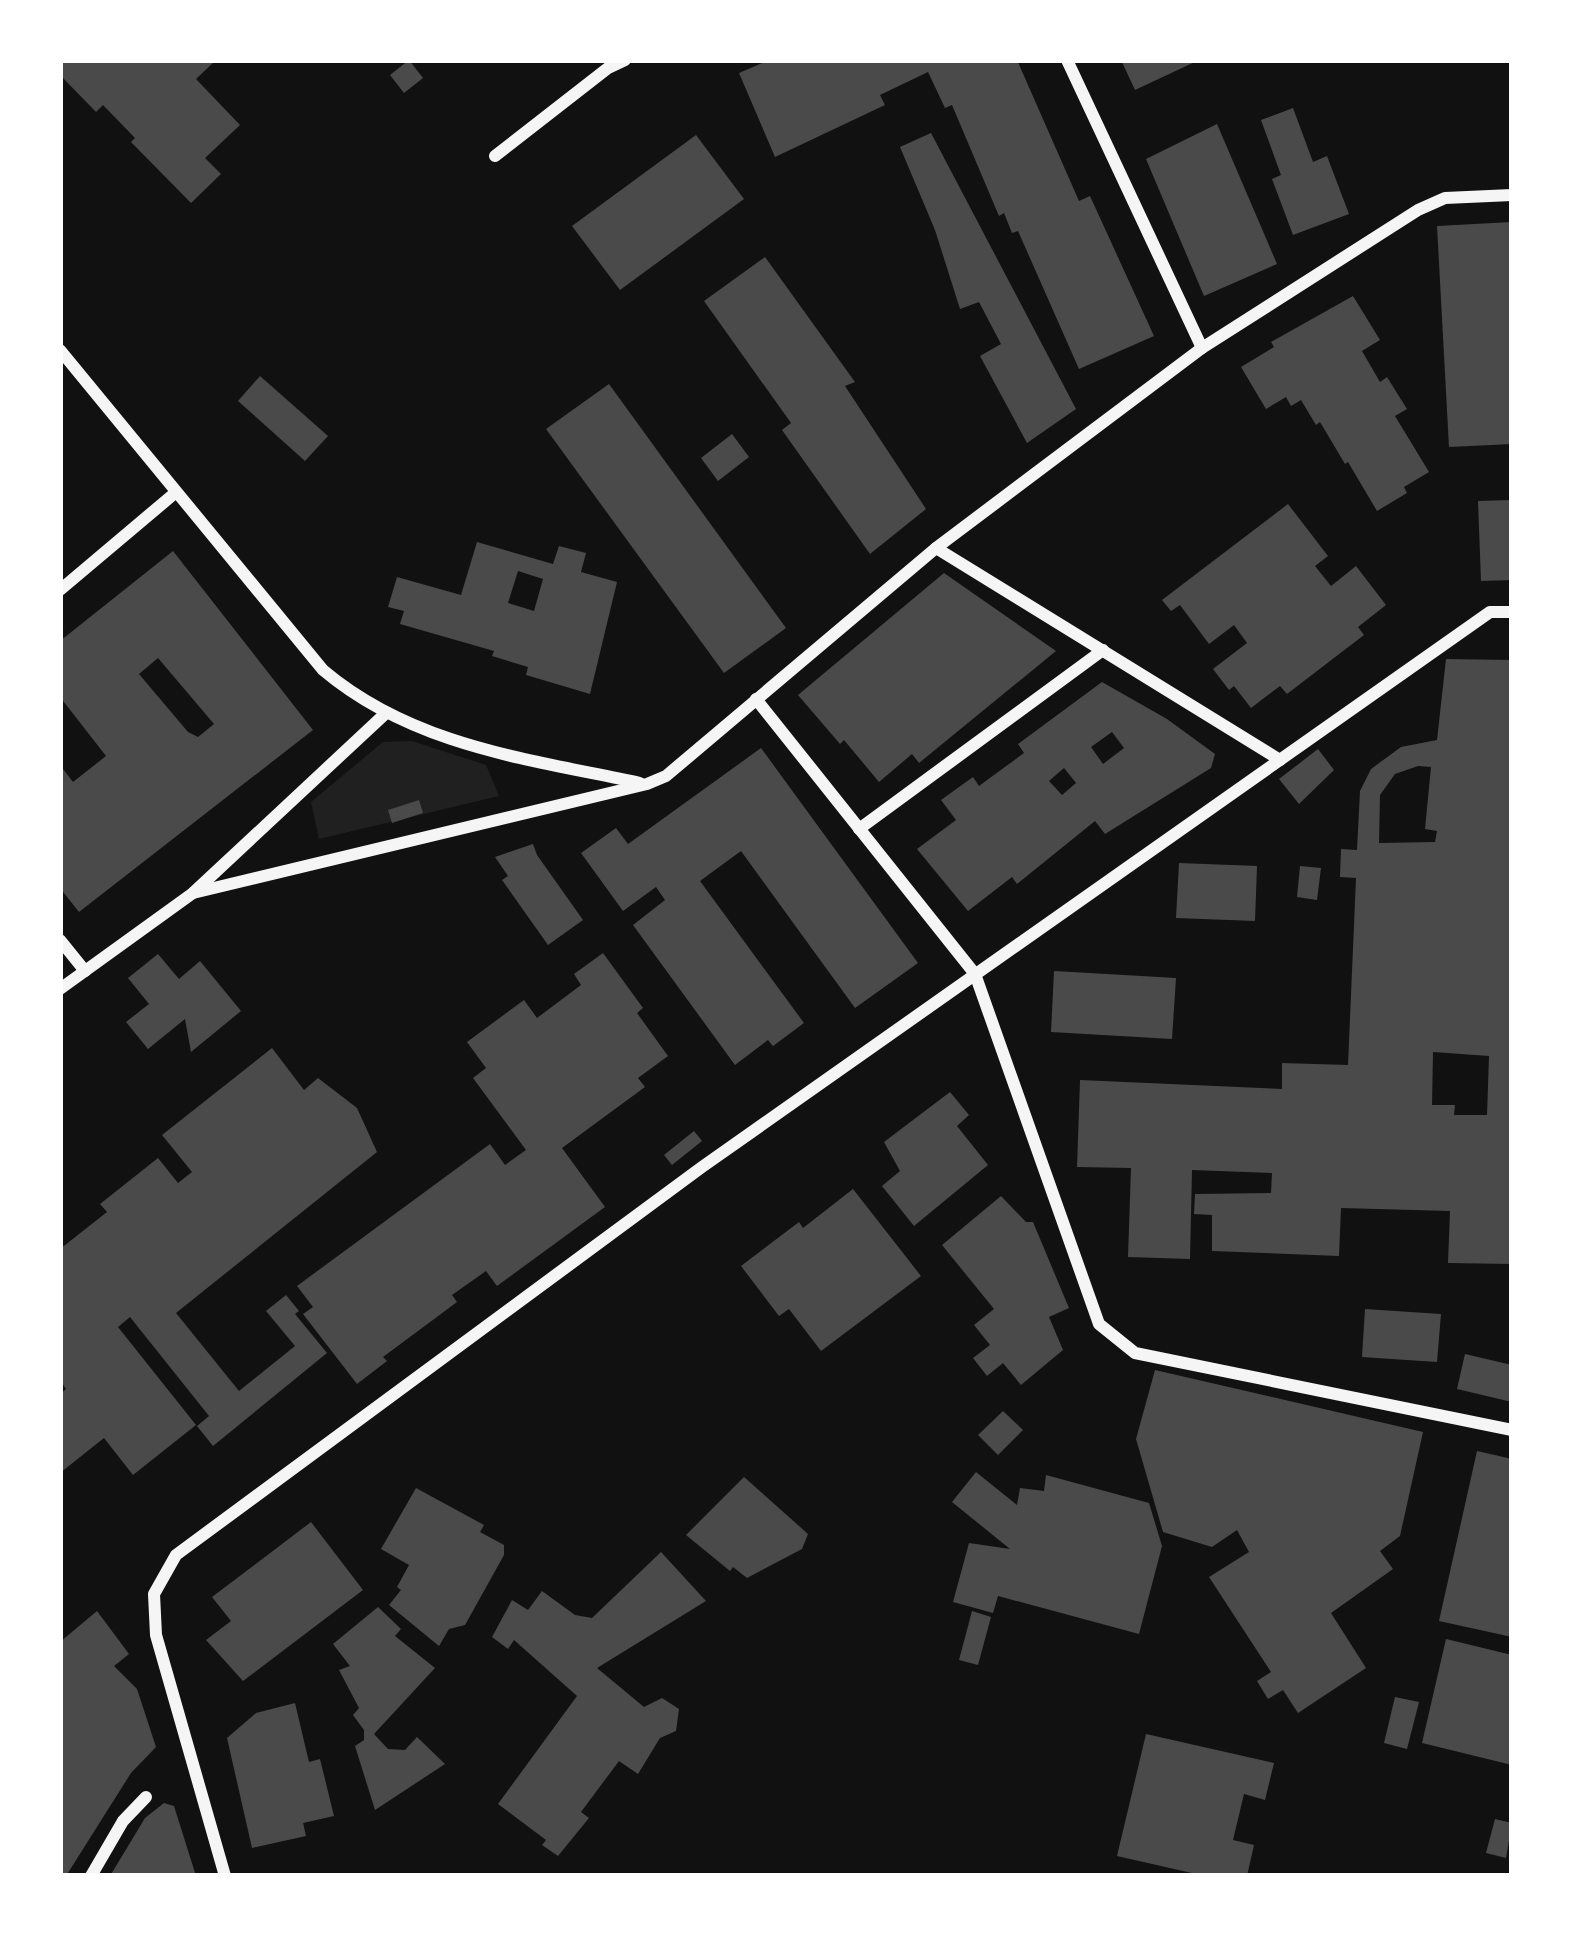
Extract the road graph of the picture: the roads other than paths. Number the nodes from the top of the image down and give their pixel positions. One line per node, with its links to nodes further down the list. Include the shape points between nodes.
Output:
1 (625, 60): 3 (street)
2 (1066, 60): 6 (street)
3 (608, 64): 4 (street)
4 (495, 156)
5 (1512, 195): 6 (street, via 1445,199 1418,210)
6 (1202, 347): 9 (street)
7 (60, 350): 8 (street)
8 (175, 493): 10 (street); 14 (street, via 323,670)
9 (936, 548): 12 (street); 13 (street)
10 (60, 590)
11 (1512, 612): 15 (street, via 1490,613)
12 (1103, 650): 15 (street); 17 (street)
13 (756, 699): 16 (street); 17 (street)
14 (386, 713): 16 (street, via 485,750); 18 (street)
15 (1280, 760): 21 (street)
16 (647, 784): 18 (street)
17 (859, 829): 21 (street)
18 (193, 893): 20 (street)
19 (60, 940): 20 (street)
20 (85, 971): 22 (street)
21 (975, 974): 23 (street, via 1099,1324 1135,1353); 26 (street, via 176,1555 154,1594 156,1635)
22 (60, 989)
23 (1512, 1430)
24 (146, 1797): 25 (street)
25 (91, 1876)
26 (225, 1876)

